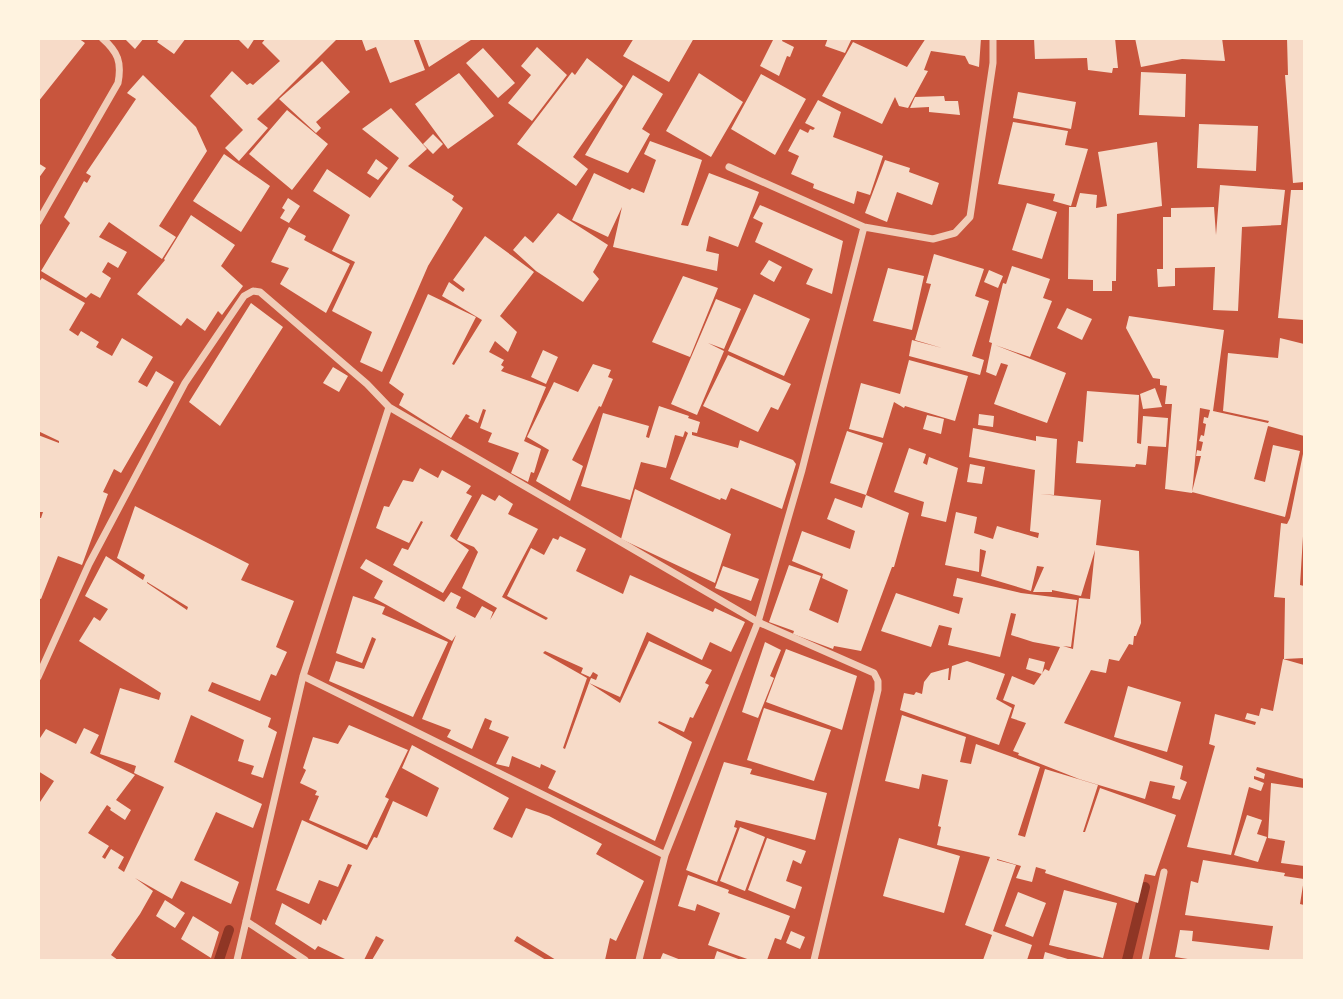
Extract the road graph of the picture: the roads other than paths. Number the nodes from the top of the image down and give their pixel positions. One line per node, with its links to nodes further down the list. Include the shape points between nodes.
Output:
1 (102, 38): 4 (street, via 115,49 121,66 118,83)
2 (993, 38): 5 (street, via 970,216 955,233 933,239)
3 (729, 167): 5 (street)
4 (38, 222)
5 (864, 227): 7 (street)
6 (389, 408): 7 (street); 8 (street); 9 (street, via 260,292 244,296 178,395 89,564)
7 (758, 622): 10 (street); 16 (street, via 874,673 878,681)
8 (303, 676): 10 (street); 12 (street)
9 (38, 677)
10 (665, 855): 15 (street)
11 (1164, 872): 17 (street)
12 (246, 921): 13 (street); 14 (street)
13 (237, 961)
14 (305, 961)
15 (639, 961)
16 (814, 961)
17 (1145, 961)

